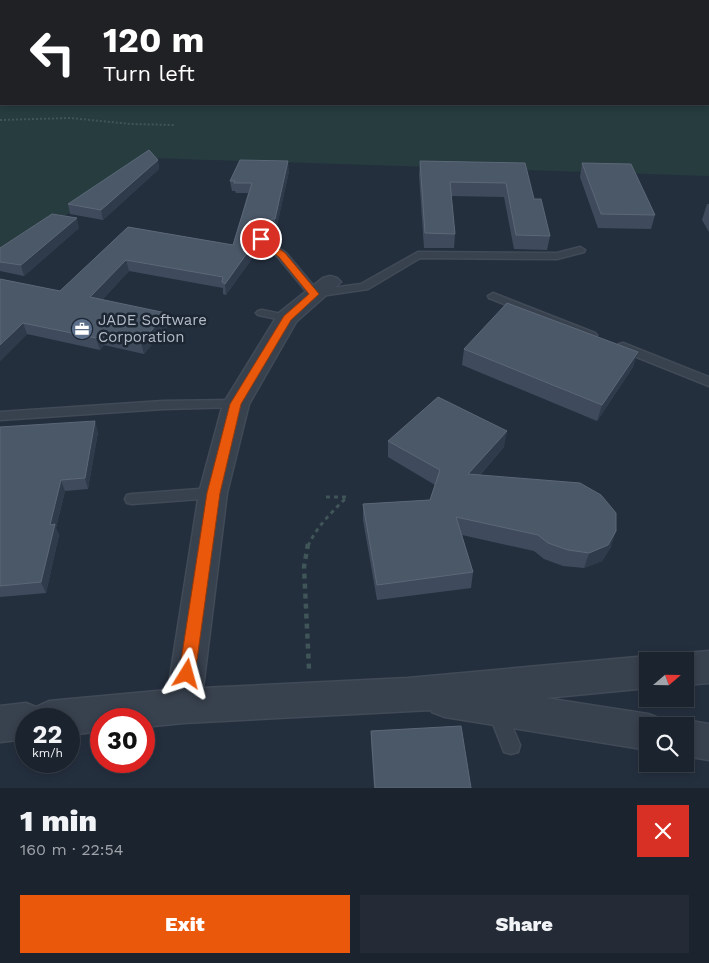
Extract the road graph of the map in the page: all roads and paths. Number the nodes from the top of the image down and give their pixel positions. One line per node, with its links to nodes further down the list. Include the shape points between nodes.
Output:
1 (0, 120): 2 (path, via 70,118)
2 (175, 125)
3 (261, 239): 5 (lane)
4 (580, 250): 5 (lane, via 557,256 487,251 430,254 418,256 364,288)
5 (322, 288): 8 (street, via 274,316)
6 (493, 296): 7 (lane)
7 (709, 382)
8 (236, 404): 9 (lane, via 163,405); 10 (street)
9 (0, 416)
10 (213, 493): 12 (lane); 18 (street)
11 (322, 497): 17 (path, via 347,497 318,528 306,549 304,567)
12 (132, 499)
13 (709, 667): 14 (street)
14 (694, 668)
15 (639, 673): 16 (street)
16 (408, 695): 17 (street); 19 (street)
17 (311, 700): 18 (street)
18 (183, 706): 20 (street)
19 (497, 708): 23 (street); 26 (lane)
20 (80, 716)
21 (15, 722): 22 (street)
22 (0, 724)
23 (639, 731)
24 (694, 740): 25 (street)
25 (709, 742)
26 (510, 745)

